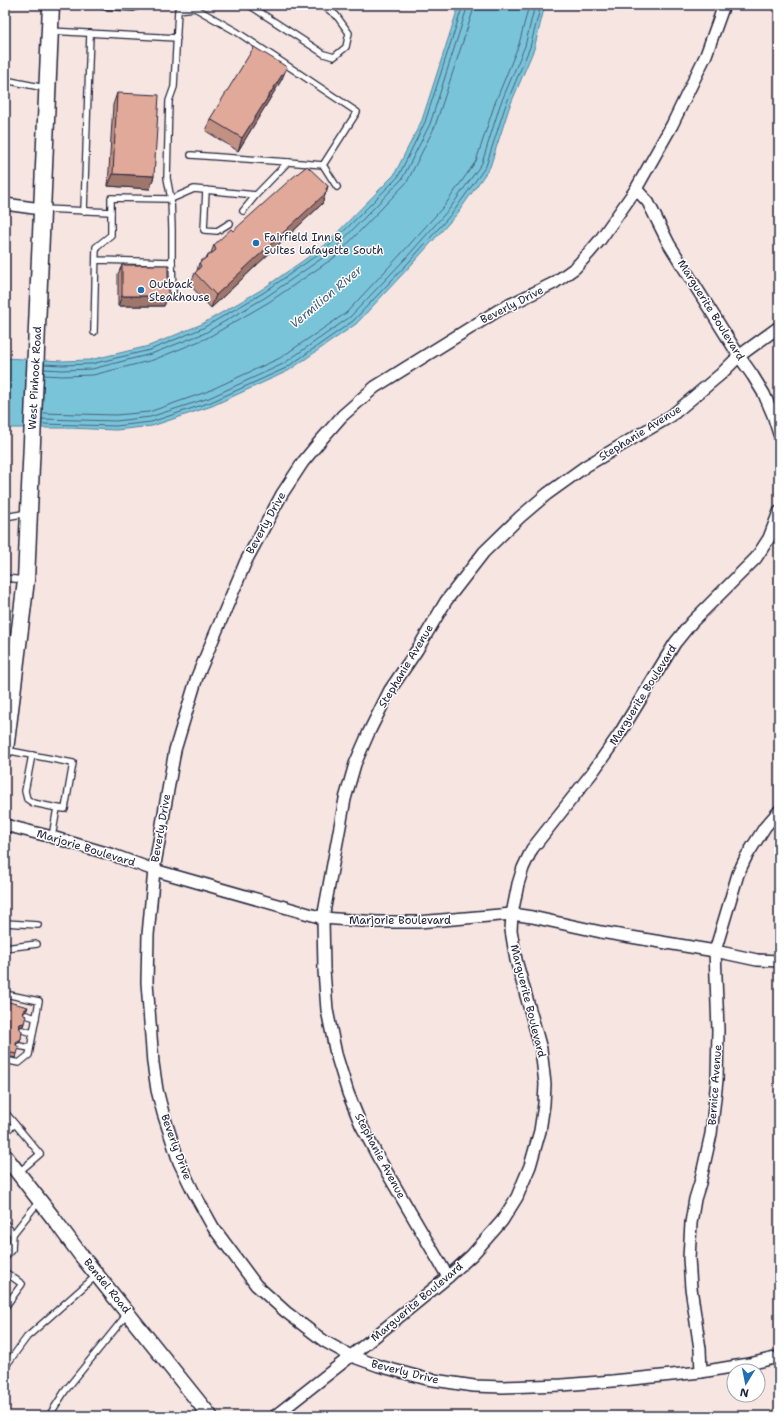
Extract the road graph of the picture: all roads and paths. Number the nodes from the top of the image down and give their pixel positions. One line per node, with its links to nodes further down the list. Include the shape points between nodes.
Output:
1 (51, 5): 8 (main road, West Pinhook Road)
2 (100, 5): 3 (lane, via 133,8)
3 (140, 5)
4 (249, 5): 5 (lane, via 324,54 334,57 346,47 349,33 336,15)
5 (322, 5)
6 (724, 5): 17 (street, Beverly Drive, via 706,55 672,126)
7 (178, 8): 10 (lane); 15 (lane, via 195,8 237,32 357,112)
8 (50, 32): 9 (lane); 12 (main road, West Pinhook Road)
9 (90, 33): 10 (lane); 23 (lane)
10 (177, 38): 20 (lane, via 174,87 169,101 167,178)
11 (5, 80): 12 (lane)
12 (48, 88): 22 (main road, West Pinhook Road)
13 (191, 155): 14 (lane)
14 (288, 162): 15 (lane); 19 (lane)
15 (323, 165): 16 (lane)
16 (337, 187)
17 (636, 189): 32 (street, Marguerite Boulevard, via 648,202 669,244); 46 (street, Beverly Drive, via 600,240 568,273 542,290 499,310 374,387 342,416 303,462 282,494 246,561 197,677 175,750)
18 (206, 190): 19 (lane); 20 (lane, via 194,189); 26 (lane, via 204,230 217,231)
19 (256, 195): 24 (lane)
20 (171, 199): 25 (lane, via 111,198); 28 (lane)
21 (5, 204): 22 (street)
22 (41, 208): 23 (lane); 35 (main road, West Pinhook Road)
23 (84, 211): 25 (lane)
24 (243, 211)
25 (111, 212): 27 (lane, via 111,235 96,247)
26 (230, 223)
27 (96, 260): 28 (lane); 31 (lane)
28 (172, 262): 29 (lane)
29 (173, 293)
30 (779, 327): 32 (street, Stephanie Avenue)
31 (94, 332)
32 (739, 356): 33 (street, Marguerite Boulevard, via 764,394); 48 (street, Stephanie Avenue, via 671,416 586,466 547,494 484,552 446,601 390,690 355,764 345,799)
33 (779, 434)
34 (779, 512): 47 (street, Marguerite Boulevard, via 769,538 756,558 692,622 675,643 620,733 532,849 521,874)
35 (28, 513): 36 (lane); 38 (main road, West Pinhook Road)
36 (5, 517)
37 (5, 578): 38 (lane)
38 (26, 580): 39 (main road, West Pinhook Road)
39 (8, 713): 40 (main road, West Pinhook Road)
40 (5, 750): 41 (lane)
41 (32, 755): 42 (lane, via 25,791 27,799 33,803); 42 (lane, via 73,763 65,809)
42 (57, 808): 45 (lane)
43 (779, 811): 53 (street, Bernice Avenue, via 765,827 738,874)
44 (5, 825): 45 (street, Marjorie Boulevard)
45 (52, 837): 46 (street, Marjorie Boulevard)
46 (154, 870): 48 (street, Marjorie Boulevard); 79 (street, Beverly Drive, via 148,936 153,1063 163,1113 179,1162 213,1227 256,1285 324,1341)
47 (512, 914): 48 (street, Marjorie Boulevard, via 418,922); 53 (street, Marjorie Boulevard); 76 (street, Marguerite Boulevard, via 513,945 544,1066 545,1097 542,1119 530,1166 517,1197 502,1221 472,1256)
48 (323, 918): 76 (street, Stephanie Avenue, via 327,1010 336,1054 348,1093 378,1157)
49 (5, 923): 50 (lane)
50 (38, 926)
51 (37, 944): 52 (lane)
52 (5, 949)
53 (714, 951): 54 (street, Marjorie Boulevard, via 757,960); 82 (street, Bernice Avenue, via 718,1030 717,1080 711,1134 691,1223 689,1258)
54 (779, 961)
55 (5, 994): 57 (lane, via 39,1001)
56 (26, 1015): 57 (lane)
57 (36, 1018): 59 (lane)
58 (22, 1030): 59 (lane)
59 (33, 1033): 61 (lane)
60 (19, 1046): 61 (lane)
61 (30, 1048): 62 (lane, via 29,1055 19,1063)
62 (5, 1060)
63 (5, 1112): 64 (lane)
64 (15, 1124): 65 (lane); 67 (lane, via 40,1154)
65 (5, 1132)
66 (5, 1156): 67 (street, Bendel Road)
67 (18, 1173): 68 (street, Bendel Road)
68 (40, 1200): 70 (lane); 75 (street, Bendel Road)
69 (5, 1223): 70 (lane)
70 (13, 1234): 72 (lane)
71 (5, 1243): 72 (lane)
72 (12, 1248): 73 (lane)
73 (5, 1258)
74 (5, 1272): 77 (lane, via 22,1284)
75 (97, 1274): 78 (street, Bendel Road); 81 (lane, via 27,1337)
76 (448, 1277): 79 (street, Marguerite Boulevard)
77 (5, 1307)
78 (128, 1313): 83 (lane, via 65,1391); 84 (street, Bendel Road)
79 (351, 1356): 82 (street, Beverly Drive, via 427,1379 474,1386 562,1385); 85 (street, Marguerite Boulevard)
80 (779, 1357): 82 (street, Beverly Drive)
81 (5, 1367)
82 (701, 1372)
83 (49, 1416)
84 (210, 1416)
85 (275, 1416)

